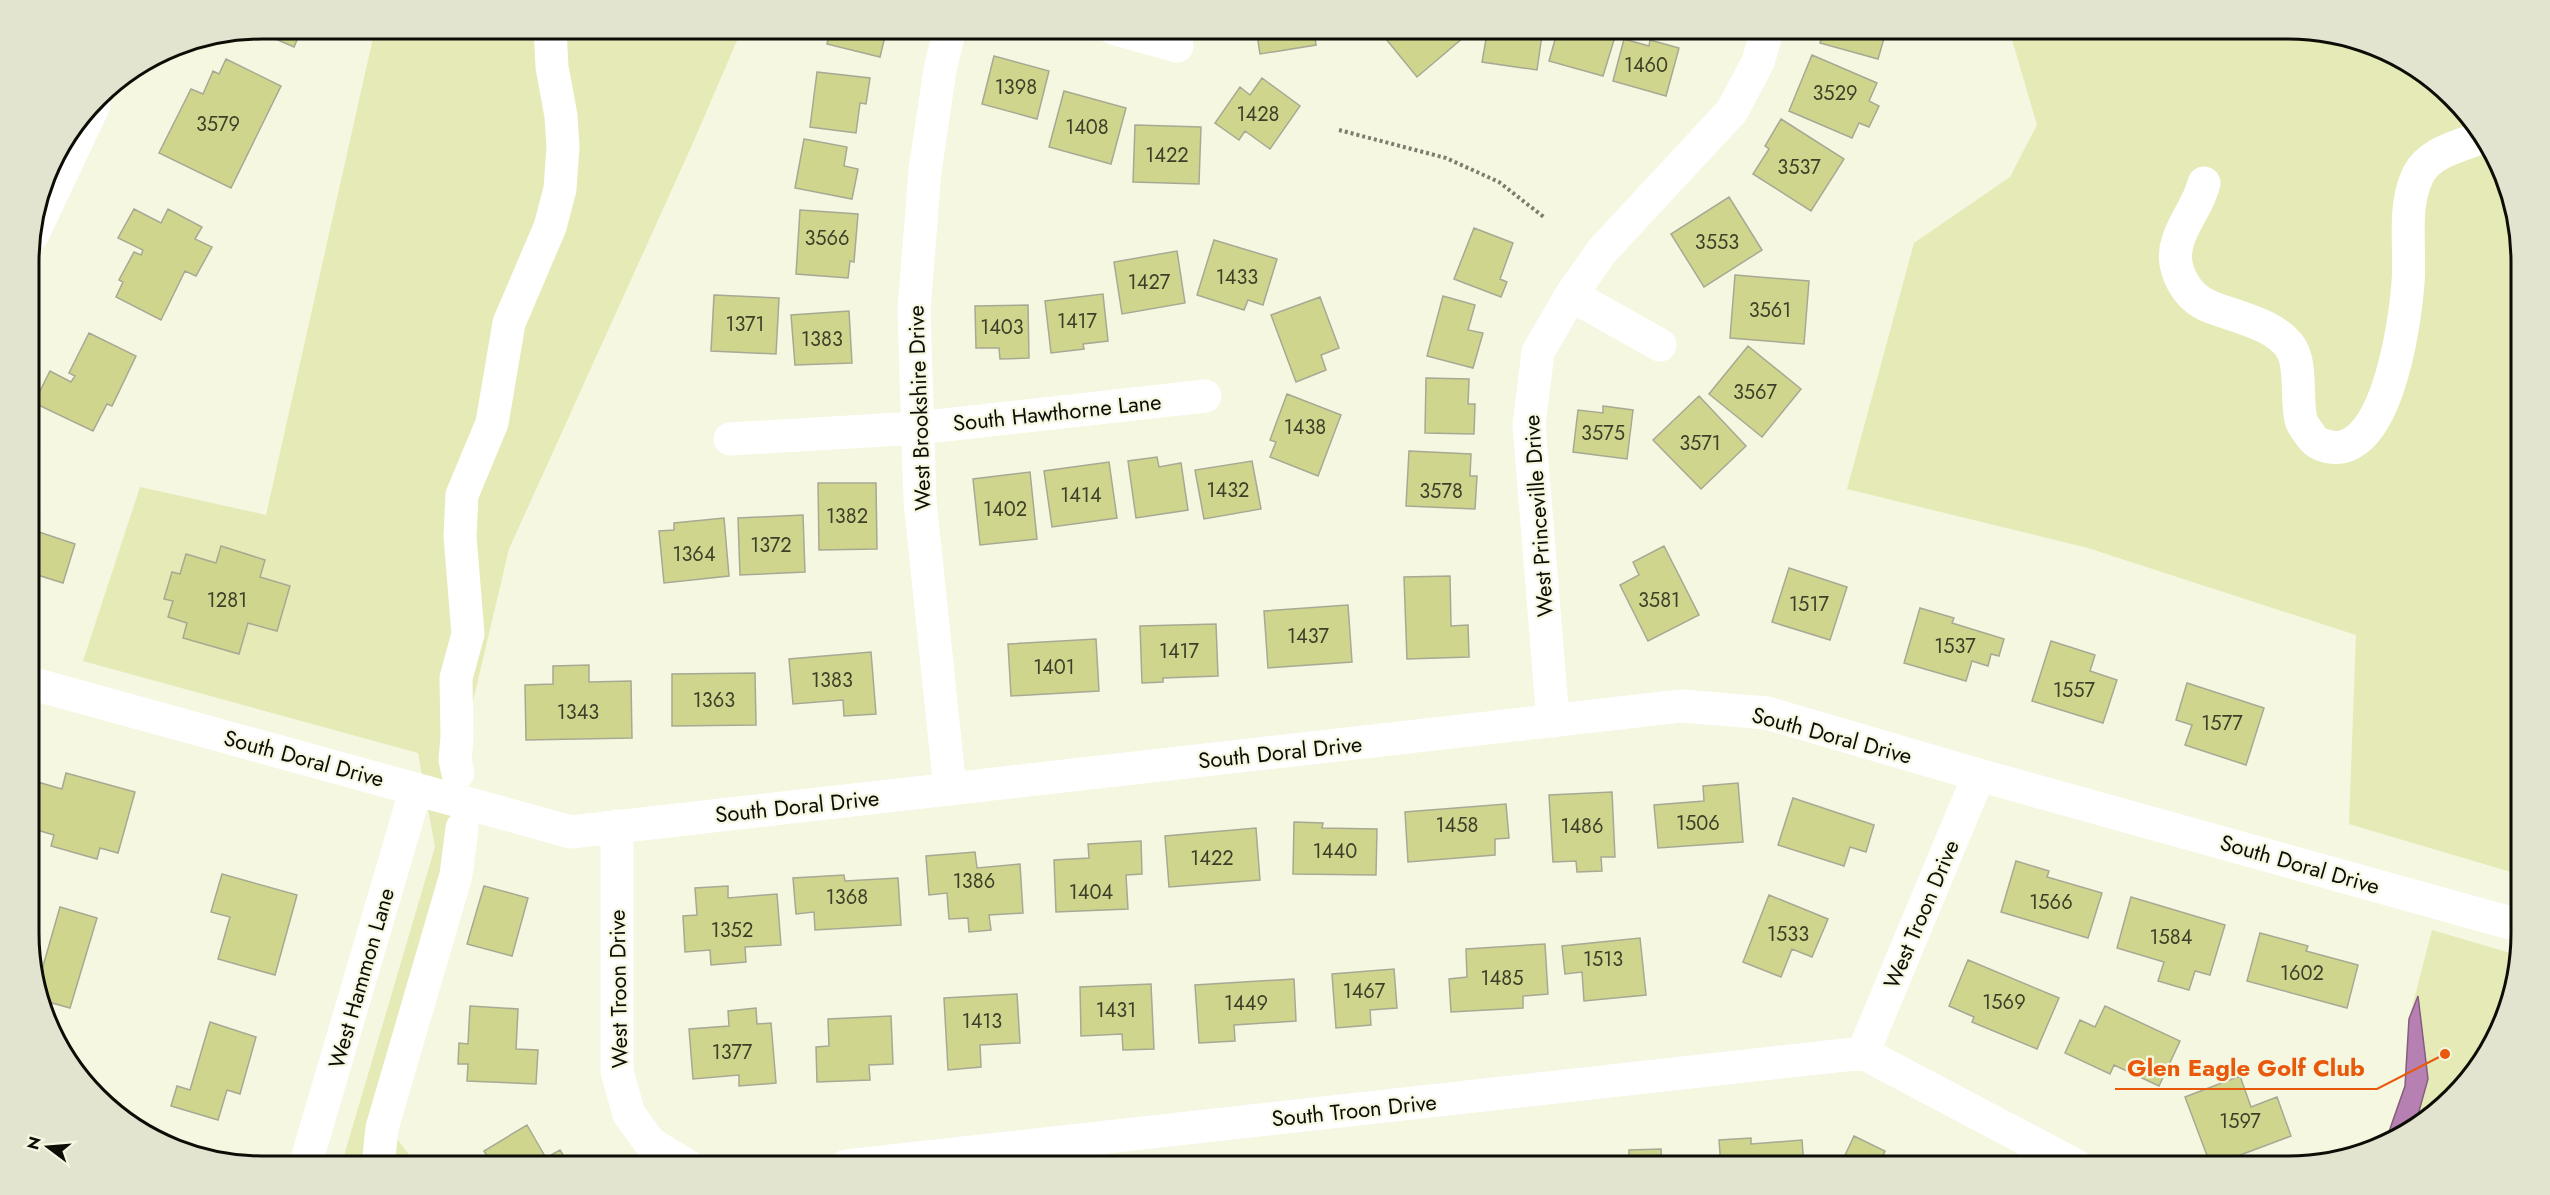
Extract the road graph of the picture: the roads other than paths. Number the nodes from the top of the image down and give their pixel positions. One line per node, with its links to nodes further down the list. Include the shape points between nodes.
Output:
1 (551, 39): 17 (street, via 563,147 560,189 550,227 509,323 492,423 462,495 459,536 468,634 456,678)
2 (947, 39): 13 (street, West Brookshire Drive, via 925,171 914,310)
3 (1152, 39): 5 (street)
4 (1765, 39): 10 (street, West Princeville Drive, via 1758,62 1732,111 1602,251)
5 (1177, 46)
6 (82, 131): 9 (street)
7 (2474, 140): 8 (street, via 2437,155 2418,174 2409,207 2408,282 2402,326 2387,389 2369,430 2353,444 2336,449 2317,443 2301,422 2298,375 2291,349 2271,331 2207,306 2185,288 2175,261 2178,241)
8 (2204, 183)
9 (47, 203)
10 (1571, 295): 11 (street); 16 (street, West Princeville Drive, via 1538,352 1528,425)
11 (1660, 345)
12 (1204, 396): 13 (street, South Hawthorne Lane)
13 (918, 428): 14 (street, South Hawthorne Lane); 20 (street, West Brookshire Drive, via 920,501)
14 (730, 439)
15 (39, 685): 19 (street, South Doral Drive)
16 (1552, 721): 18 (street, South Doral Drive, via 1681,706 1767,713); 20 (street, South Doral Drive)
17 (458, 773)
18 (1979, 775): 23 (street, South Doral Drive); 24 (street, West Troon Drive)
19 (416, 789): 21 (street, South Doral Drive, via 570,832); 25 (street, West Hammon Lane)
20 (950, 789): 21 (street, South Doral Drive)
21 (617, 826): 27 (street, West Troon Drive, via 617,1072 629,1114 650,1143)
22 (462, 828): 26 (street, via 456,875 382,1128)
23 (2511, 923)
24 (1863, 1053): 28 (street, South Troon Drive); 29 (street)
25 (308, 1156)
26 (379, 1156)
27 (671, 1156)
28 (936, 1156)
29 (2058, 1156)

